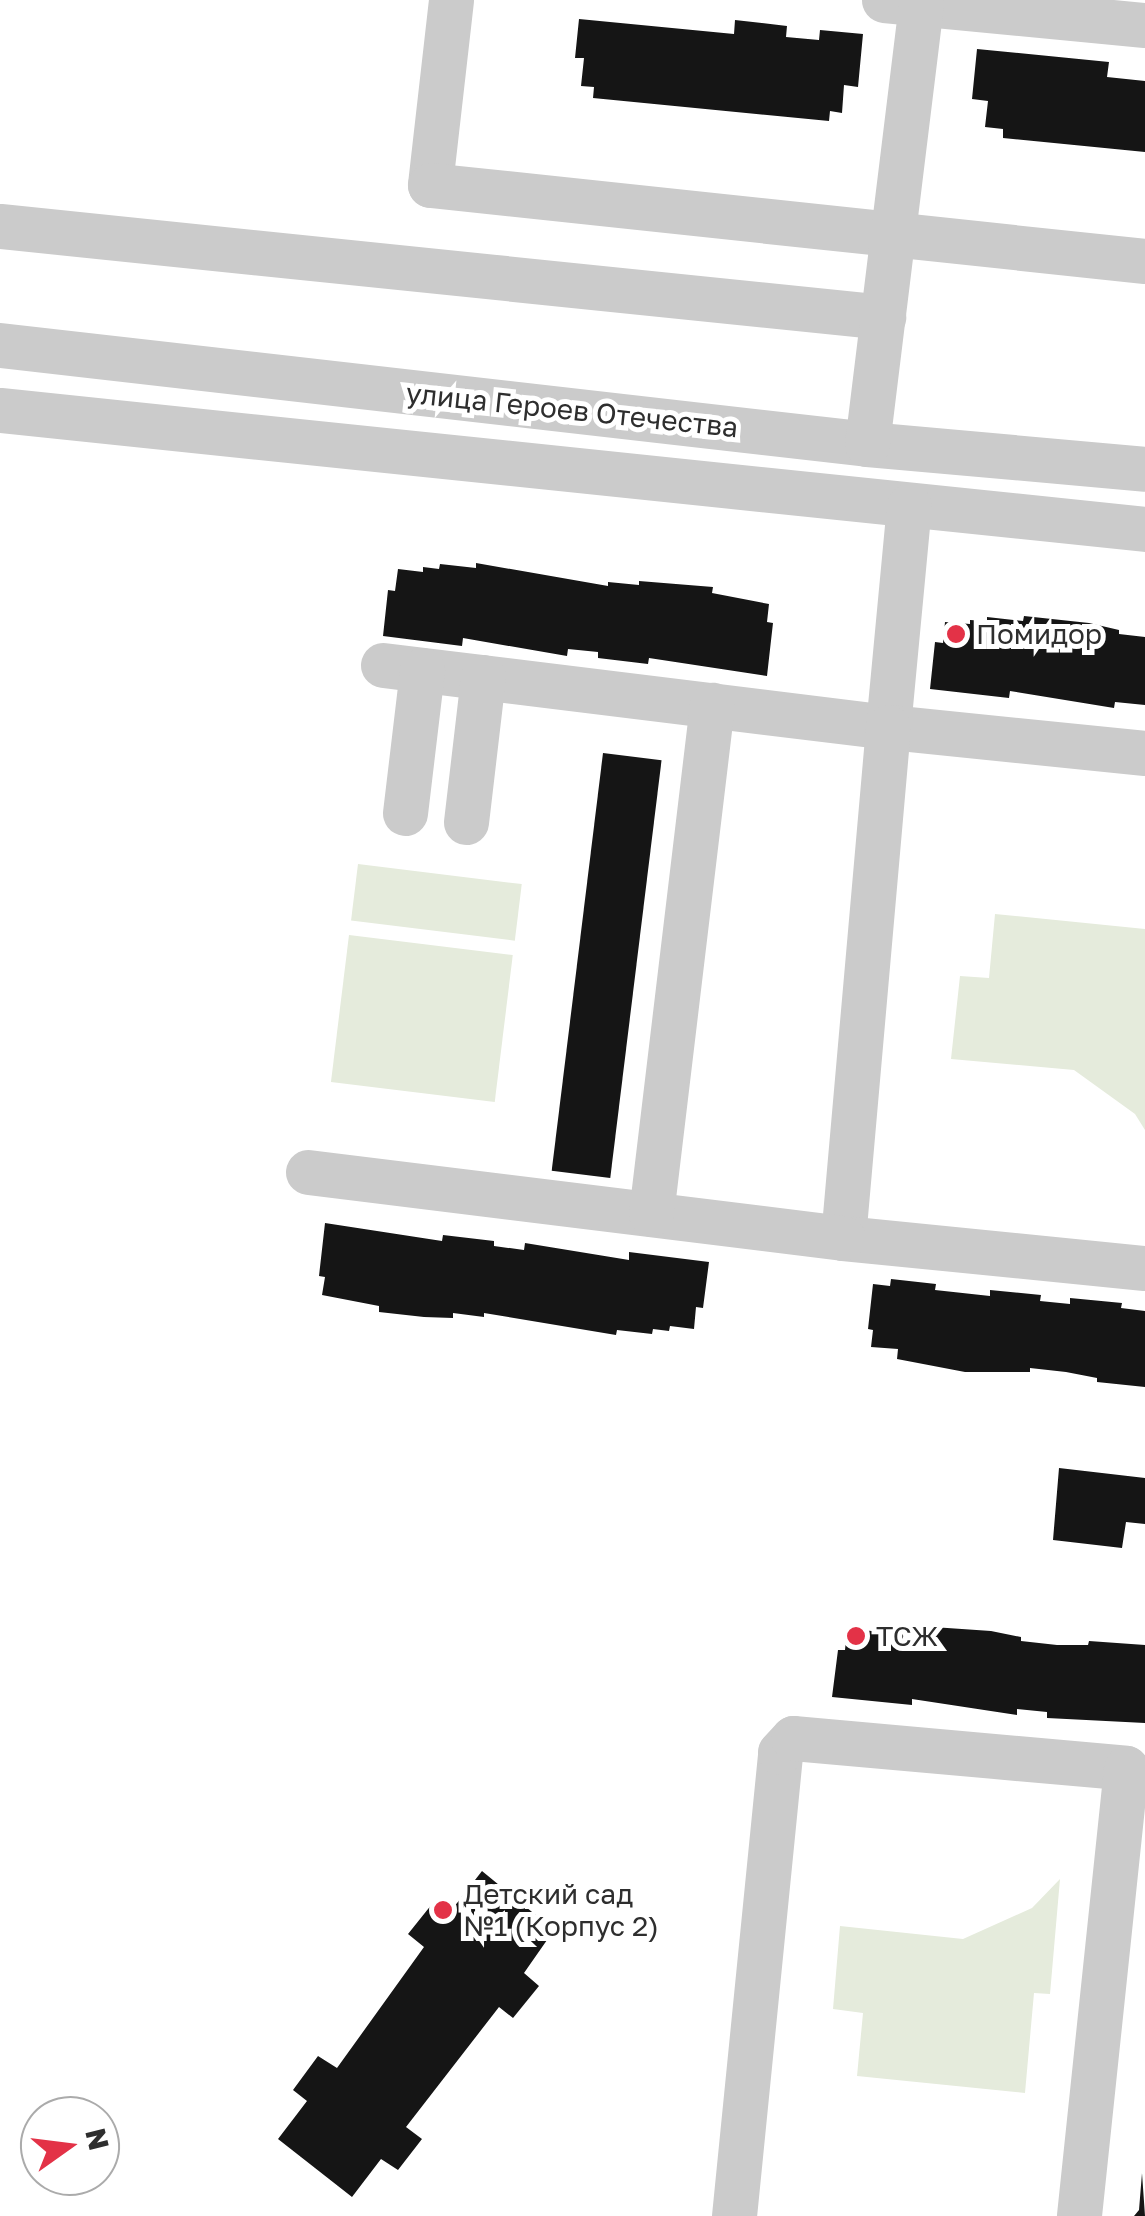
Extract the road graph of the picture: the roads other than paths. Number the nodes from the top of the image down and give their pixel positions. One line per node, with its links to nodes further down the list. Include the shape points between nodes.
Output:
1 (452, 0): 5 (street, via 430,185)
2 (903, 2): 3 (street); 5 (street)
3 (1145, 24)
4 (0, 226): 7 (street)
5 (894, 234): 6 (street); 7 (street)
6 (1145, 261)
7 (883, 317): 10 (street)
8 (0, 345): 10 (street, улица Героев Отечества)
9 (0, 410): 12 (street)
10 (867, 444): 11 (street, улица Героев Отечества)
11 (1145, 468)
12 (909, 506): 13 (street); 16 (street)
13 (1145, 529)
14 (483, 677): 15 (street); 18 (street, via 403,667); 19 (street)
15 (712, 705): 16 (street); 21 (street)
16 (888, 726): 17 (street); 22 (street)
17 (1145, 753)
18 (405, 813)
19 (466, 822)
20 (308, 1172): 21 (street)
21 (651, 1214): 22 (street)
22 (843, 1238): 23 (street)
23 (1145, 1268)
24 (734, 2216): 25 (street, via 780,1752 794,1738 1126,1768)
25 (1079, 2216)

